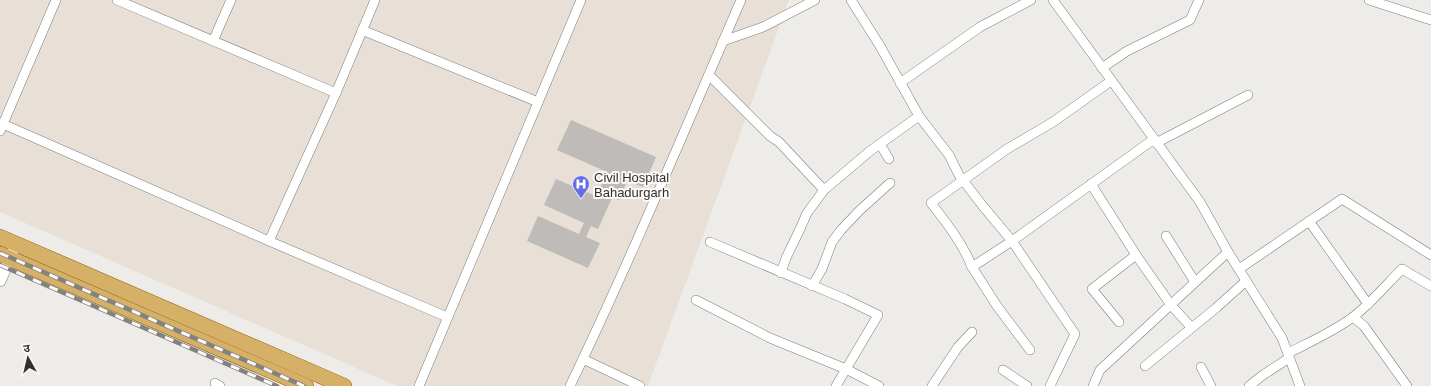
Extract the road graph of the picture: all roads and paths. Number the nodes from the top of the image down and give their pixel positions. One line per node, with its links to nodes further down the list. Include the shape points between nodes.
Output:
1 (56, 0): 25 (street)
2 (117, 0): 15 (street)
3 (231, 0): 15 (street)
4 (375, 0): 14 (street)
5 (581, 0): 23 (street)
6 (741, 0): 16 (street)
7 (815, 0): 16 (street, via 763,27)
8 (851, 0): 20 (street)
9 (1031, 0): 20 (street, via 980,27)
10 (1053, 0): 17 (street)
11 (1199, 0): 17 (street, via 1190,20 1127,51)
12 (1369, 0): 13 (street)
13 (1431, 20)
14 (362, 30): 21 (street); 23 (street)
15 (213, 41): 21 (street)
16 (723, 41): 18 (street)
17 (1102, 68): 19 (street)
18 (709, 75): 32 (street, via 779,142); 62 (street)
19 (1111, 81): 26 (street); 29 (street, via 1053,122 1006,149)
20 (900, 83): 24 (street)
21 (336, 93): 37 (street)
22 (1248, 95): 26 (street)
23 (538, 102): 55 (street)
24 (919, 116): 27 (street); 29 (street, via 949,155)
25 (2, 127): 37 (street)
26 (1155, 141): 31 (street); 40 (street, via 1200,202)
27 (880, 144): 28 (street); 32 (street)
28 (889, 159)
29 (963, 179): 36 (street); 44 (street, via 931,202 957,238)
30 (890, 183): 50 (street, via 841,230 832,242)
31 (1091, 184): 36 (street); 41 (street)
32 (824, 190): 46 (street, via 807,213)
33 (1309, 221): 42 (street, via 1342,199); 45 (street); 53 (street)
34 (1166, 236): 49 (street)
35 (0, 238): 39 (main road)
36 (1012, 240): 44 (street); 76 (street, via 1075,334)
37 (269, 241): 55 (street)
38 (710, 242): 46 (street)
39 (16, 244): 43 (street); 68 (main road)
40 (1228, 252): 45 (street); 49 (street)
41 (1136, 255): 54 (street); 57 (street, via 1092,289)
42 (1431, 255)
43 (5, 256): 47 (street); 67 (main road)
44 (972, 268): 60 (street)
45 (1239, 269): 48 (street)
46 (781, 273): 50 (street)
47 (0, 281)
48 (1246, 281): 58 (street); 61 (street, via 1282,338)
49 (1196, 282): 54 (street)
50 (812, 286): 65 (street, via 878,315)
51 (1431, 286): 53 (street, via 1402,269)
52 (696, 300): 65 (street, via 770,338)
53 (1368, 304): 56 (street)
54 (1171, 305): 58 (street); 77 (street, via 1100,370)
55 (447, 317): 69 (street)
56 (1353, 317): 61 (street); 81 (street, via 1364,326)
57 (1119, 322)
58 (1191, 327): 63 (street)
59 (972, 332): 74 (street, via 958,347)
60 (1030, 350)
61 (1289, 356): 79 (street); 80 (street)
62 (583, 359): 70 (street); 71 (street)
63 (1145, 366)
64 (1201, 367): 78 (street)
65 (846, 369): 72 (street); 73 (street)
66 (1003, 370): 75 (street)
67 (306, 386)
68 (344, 386)
69 (419, 386)
70 (570, 386)
71 (640, 386)
72 (836, 386)
73 (878, 386)
74 (932, 386)
75 (1027, 386)
76 (1050, 386)
77 (1093, 386)
78 (1211, 386)
79 (1249, 386)
80 (1300, 386)
81 (1407, 386)

